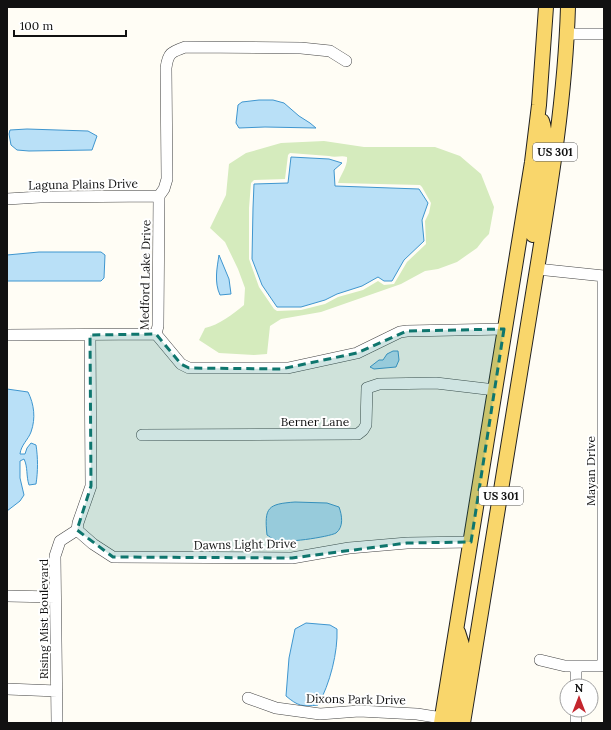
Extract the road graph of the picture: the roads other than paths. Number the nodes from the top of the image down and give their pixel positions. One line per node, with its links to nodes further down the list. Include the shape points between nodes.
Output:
1 (546, 7): 7 (main road, US 301)
2 (558, 7): 4 (main road, via 560,24)
3 (568, 7): 4 (main road, US 301)
4 (567, 34): 5 (street); 10 (main road, US 301, via 554,164)
5 (604, 34)
6 (346, 61): 8 (street, Medford Lake Drive, via 330,51 301,48 185,47 175,51 168,58 166,68 167,179)
7 (539, 111): 10 (main road, via 545,128 545,146 531,246 531,259); 12 (main road, US 301)
8 (159, 196): 9 (street, Laguna Plains Drive, via 40,196); 13 (street, Medford Lake Drive)
9 (7, 199)
10 (537, 269): 11 (street); 31 (main road, US 301)
11 (603, 276): 24 (street, Mayan Drive)
12 (504, 329): 13 (street, Medford Lake Drive, via 400,332 357,353 305,366 281,369 189,368 180,364); 16 (main road, US 301)
13 (156, 334): 15 (street)
14 (7, 335): 15 (street)
15 (90, 335): 18 (street, via 91,486)
16 (495, 390): 17 (street, Berner Lane, via 436,383 379,384 367,388 366,425 358,434); 19 (main road, US 301)
17 (142, 435)
18 (77, 530): 19 (street, Dawns Light Drive, via 113,557 292,558 349,548 407,543); 21 (street, Rising Mist Boulevard, via 60,541 55,556)
19 (471, 542): 29 (main road, US 301)
20 (7, 596): 21 (street)
21 (55, 597): 27 (street, Rising Mist Boulevard)
22 (540, 660): 23 (street)
23 (576, 666): 24 (street); 25 (street)
24 (603, 666)
25 (576, 678)
26 (7, 689): 27 (street)
27 (56, 691): 30 (street, Rising Mist Boulevard)
28 (248, 698): 29 (street, Dixons Park Drive, via 276,708 320,714 417,714)
29 (445, 721)
30 (57, 723)
31 (463, 723)

